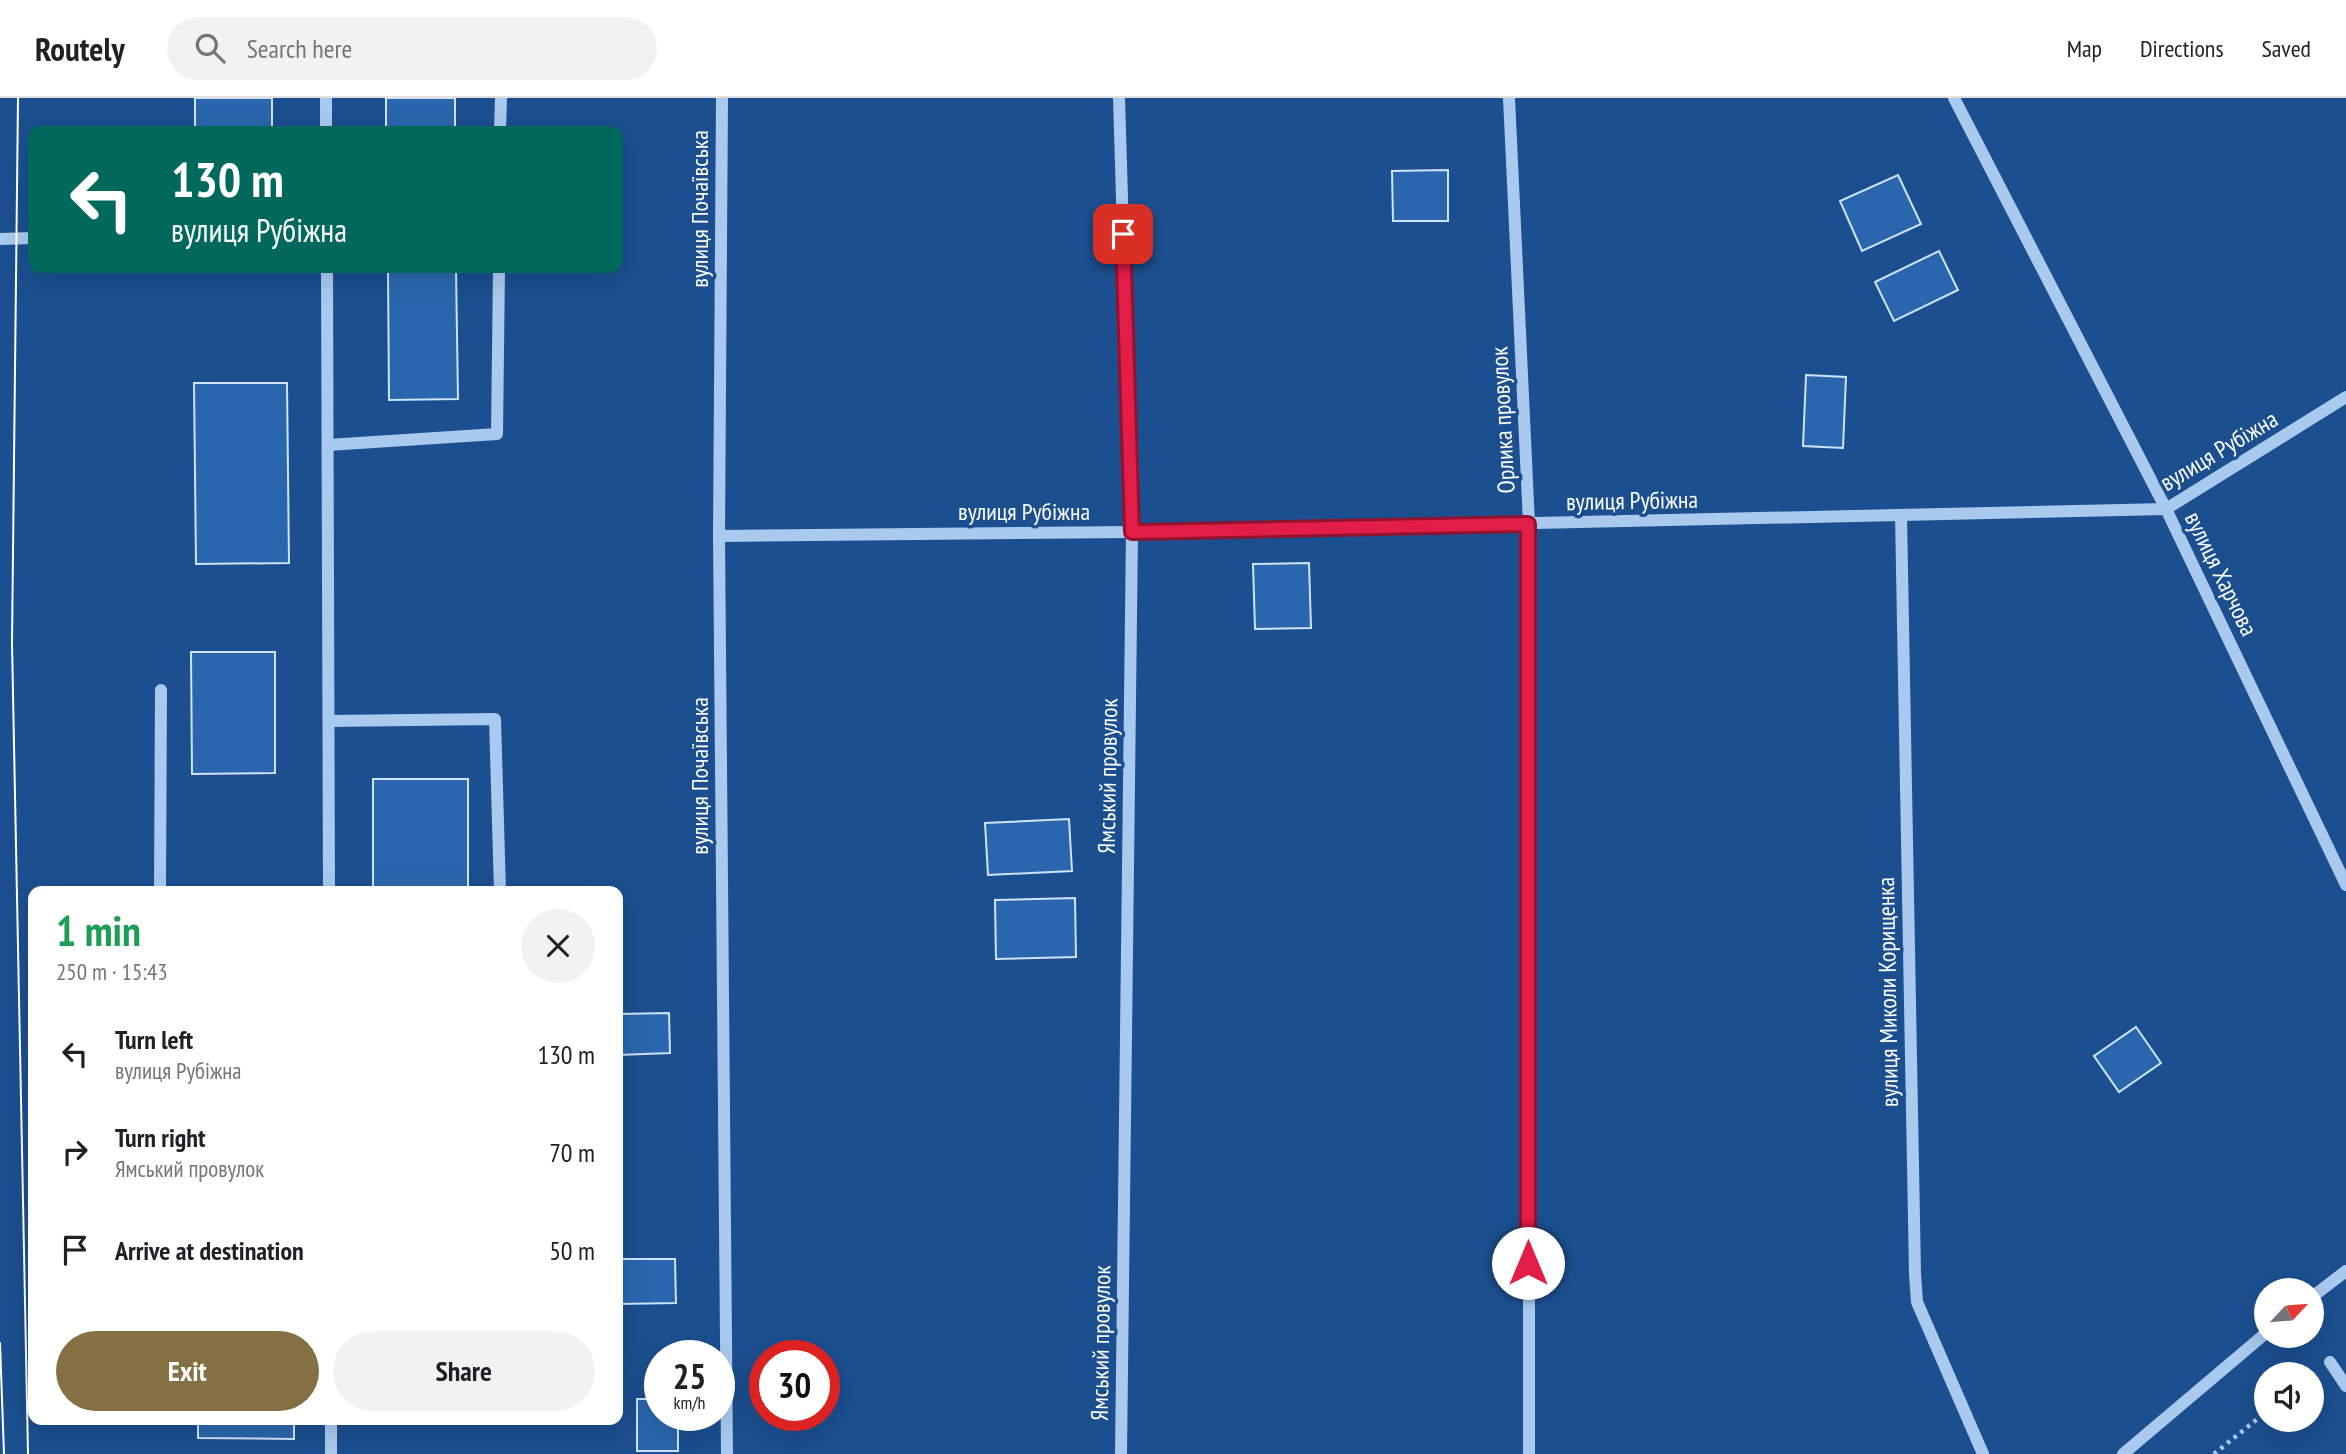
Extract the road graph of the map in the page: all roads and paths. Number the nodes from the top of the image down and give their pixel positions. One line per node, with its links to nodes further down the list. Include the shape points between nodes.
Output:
1 (326, 98): 7 (street)
2 (501, 98): 8 (street)
3 (722, 98): 19 (street, вулиця Почаївська)
4 (1119, 98): 18 (street, Ямський провулок)
5 (1509, 98): 17 (street, Орлика провулок)
6 (1954, 98): 15 (street, вулиця Харчова)
7 (326, 126)
8 (500, 126)
9 (28, 238): 10 (street)
10 (0, 239)
11 (327, 273): 14 (street)
12 (499, 273): 14 (street, via 497,434)
13 (2346, 397): 15 (street, вулиця Рубіжна)
14 (328, 445): 21 (street)
15 (2166, 509): 16 (street, вулиця Рубіжна); 22 (street, вулиця Харчова)
16 (1900, 516): 17 (street, вулиця Рубіжна); 37 (street, вулиця Миколи Корищенка, via 1917,1302)
17 (1528, 524): 18 (street, вулиця Рубіжна); 36 (street, Орлика провулок)
18 (1132, 532): 19 (street, вулиця Рубіжна); 35 (street, Ямський провулок)
19 (719, 536): 34 (street, вулиця Почаївська)
20 (161, 690): 23 (street)
21 (329, 721): 24 (street); 25 (street, via 495,719)
22 (2346, 885)
23 (160, 886)
24 (329, 886)
25 (500, 886)
26 (2346, 1270): 27 (street)
27 (2324, 1287)
28 (2254, 1343): 38 (street)
29 (2330, 1362): 30 (street)
30 (2346, 1386)
31 (2254, 1422): 39 (path)
32 (331, 1425): 33 (street)
33 (331, 1454)
34 (727, 1454)
35 (1121, 1454)
36 (1528, 1454)
37 (1983, 1454)
38 (2123, 1454)
39 (2214, 1454)

